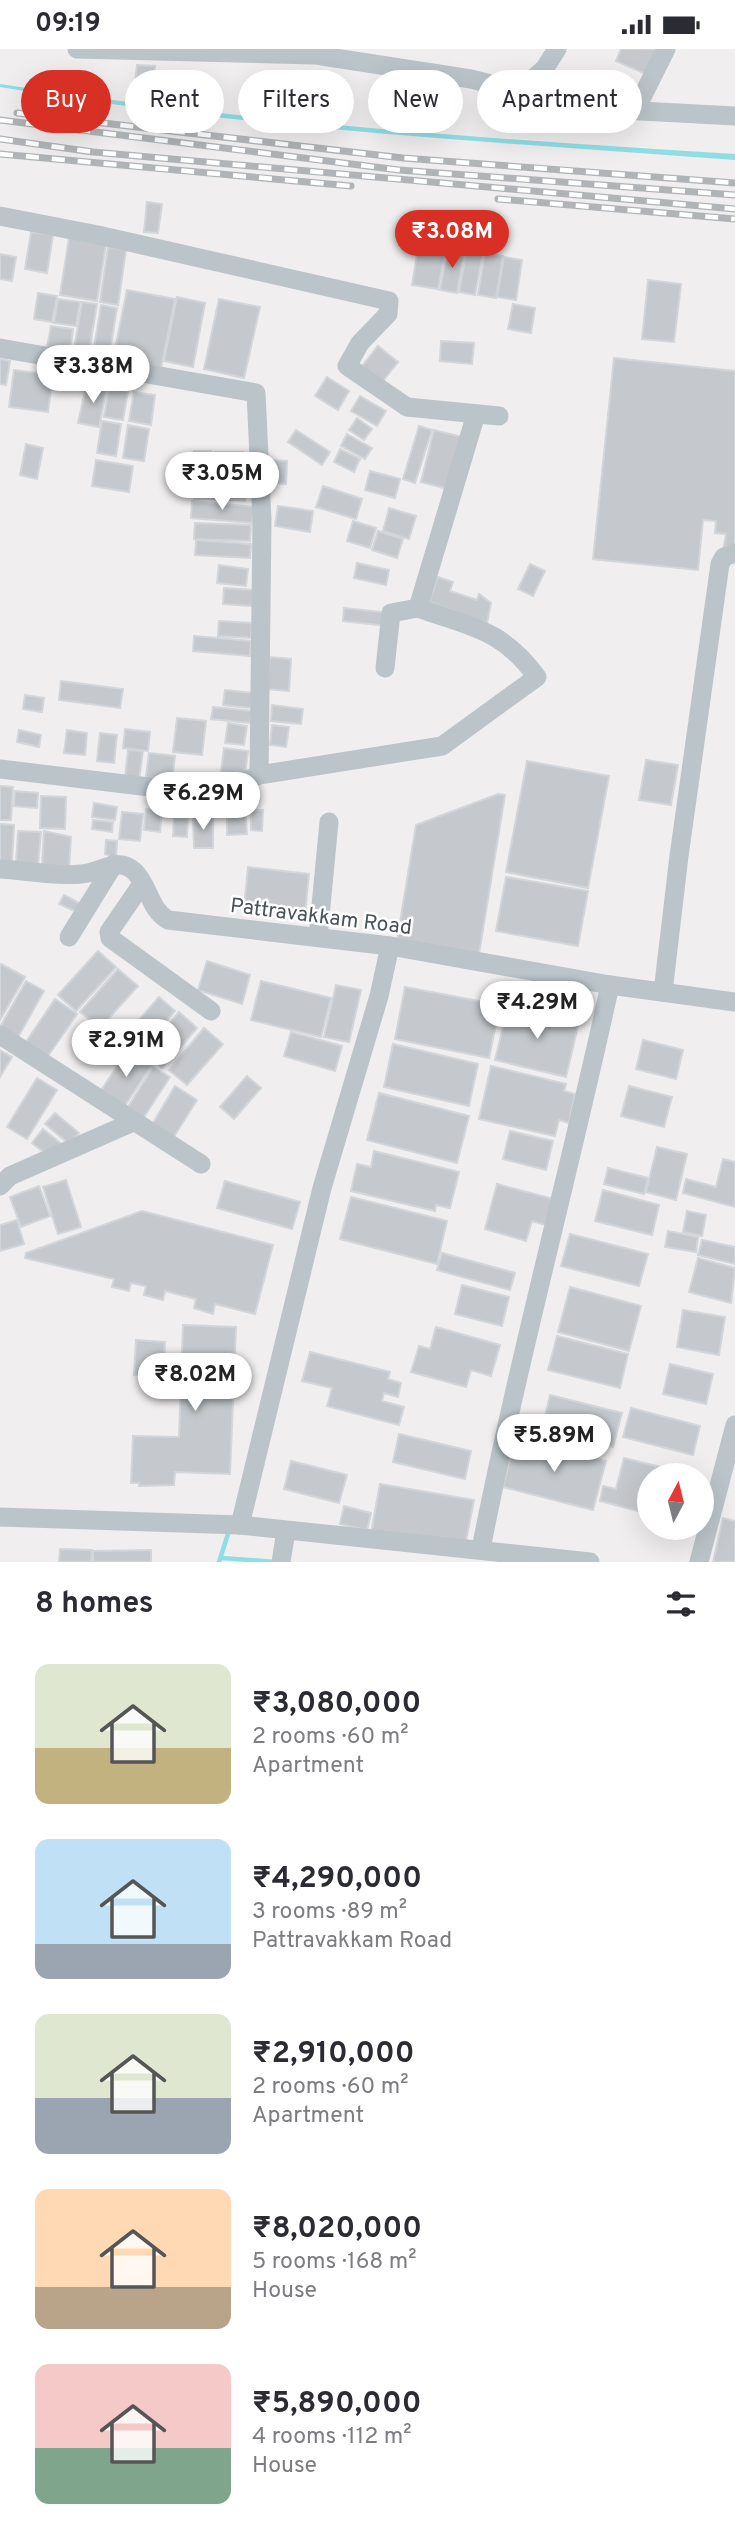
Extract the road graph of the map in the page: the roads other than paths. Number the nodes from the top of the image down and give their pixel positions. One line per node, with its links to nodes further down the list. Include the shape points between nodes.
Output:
1 (77, 49): 4 (street)
2 (557, 49): 5 (street)
3 (666, 49): 7 (street)
4 (312, 52): 6 (street)
5 (543, 70)
6 (477, 80)
7 (642, 97)
8 (642, 109): 9 (street)
9 (735, 116)
10 (0, 216): 12 (street, via 389,301 388,314 360,343 347,366 407,407)
11 (0, 348): 18 (street, via 256,393 262,520)
12 (476, 414): 13 (street); 15 (street)
13 (499, 416)
14 (730, 555): 27 (street, via 720,563)
15 (418, 608): 16 (street, via 391,613); 18 (street, via 498,636 520,654 537,677 442,746)
16 (384, 668)
17 (0, 769): 18 (street, via 191,792 230,788)
18 (259, 775)
19 (330, 822): 24 (street)
20 (114, 864): 21 (street, via 86,874); 22 (street, Pattravakkam Road, via 135,872); 23 (street)
21 (0, 869)
22 (142, 884): 24 (street, Pattravakkam Road, via 158,915 168,920); 29 (street, via 109,932 110,938)
23 (69, 937)
24 (318, 937): 25 (street, Pattravakkam Road)
25 (390, 946): 26 (street, Pattravakkam Road); 36 (street, via 322,1188)
26 (610, 985): 27 (street, Pattravakkam Road); 38 (street, via 502,1441)
27 (663, 992): 28 (street, Pattravakkam Road)
28 (735, 1002)
29 (211, 1011)
30 (0, 1035): 31 (street)
31 (133, 1122): 32 (street); 33 (street, via 10,1176)
32 (201, 1164)
33 (0, 1186)
34 (735, 1425): 41 (street)
35 (0, 1517): 36 (street)
36 (240, 1525): 37 (street)
37 (286, 1531): 38 (street); 39 (street)
38 (481, 1549): 40 (street)
39 (281, 1562)
40 (590, 1562)
41 (699, 1562)

